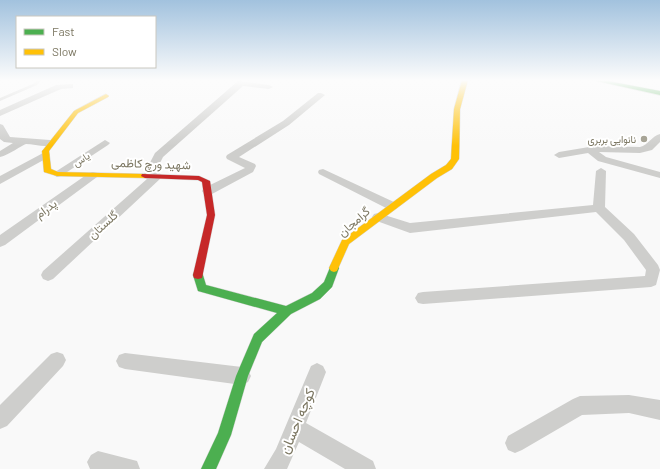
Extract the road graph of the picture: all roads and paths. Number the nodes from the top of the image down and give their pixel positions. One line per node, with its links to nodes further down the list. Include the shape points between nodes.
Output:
1 (25, 102): 6 (street)
2 (95, 102): 10 (street, via 76,112)
3 (219, 102): 21 (street, via 159,155)
4 (311, 102): 23 (street, via 286,123 231,157 251,166 249,170)
5 (459, 102): 24 (street, گرامجان, via 455,159 449,167)
6 (0, 113)
7 (0, 127): 9 (street, via 3,137 7,140)
8 (660, 137): 12 (street, via 648,148 640,150)
9 (21, 142): 10 (street); 13 (street)
10 (50, 143): 14 (street)
11 (105, 143): 18 (street, یاس)
12 (590, 150): 15 (street); 20 (street, via 602,159)
13 (0, 154)
14 (44, 155): 18 (street, via 47,170); 22 (street)
15 (559, 155)
16 (601, 171): 25 (street)
17 (323, 172): 24 (street)
18 (57, 174): 19 (street, شهید ورچ کاظمی)
19 (93, 175): 21 (street, شهید ورچ کاظمی); 27 (street, پدرام)
20 (660, 175)
21 (152, 176): 23 (street, شهید ورچ کاظمی, via 199,178 206,181); 28 (street, گلستان)
22 (0, 181)
23 (208, 191): 30 (street, via 211,215 198,277 202,288)
24 (392, 206): 26 (street, گرامجان)
25 (599, 208): 26 (street, via 410,228); 29 (street, via 629,237 653,268 651,280)
26 (378, 217): 30 (street, گرامجان, via 345,242 328,284 316,296)
27 (0, 242)
28 (48, 275)
29 (422, 298)
30 (287, 311): 34 (street, گرامجان, via 258,338)
31 (58, 360): 36 (street)
32 (125, 361): 34 (street)
33 (317, 372): 37 (street, کوچه احسان)
34 (242, 376): 41 (street, گرامجان, via 224,435)
35 (660, 410): 38 (street, via 629,404 580,406)
36 (0, 419)
37 (295, 428): 42 (street, کوچه احسان); 43 (street)
38 (515, 443)
39 (98, 462): 40 (street)
40 (129, 469)
41 (208, 469)
42 (275, 469)
43 (365, 469)

